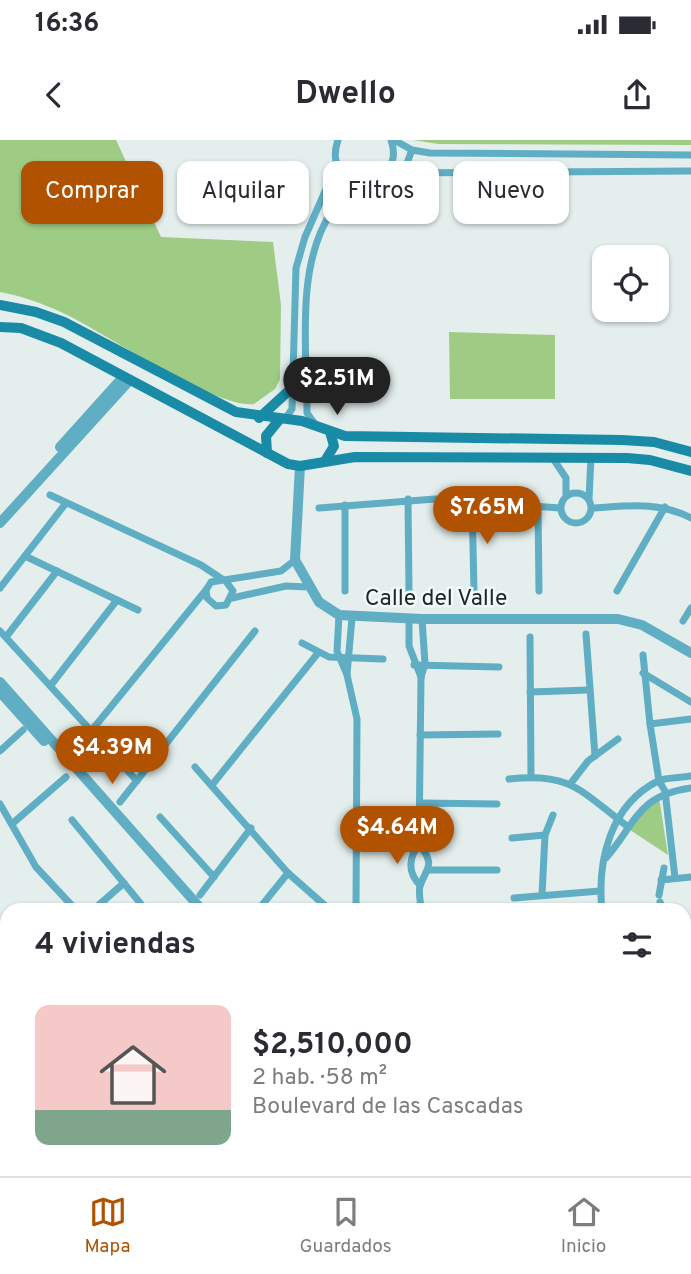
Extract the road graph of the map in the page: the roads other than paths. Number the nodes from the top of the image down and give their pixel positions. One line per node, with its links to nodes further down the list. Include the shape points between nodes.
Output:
1 (338, 140): 7 (street)
2 (393, 140): 3 (street); 8 (street)
3 (412, 150): 5 (street); 9 (street)
4 (691, 155): 6 (street)
5 (547, 156): 6 (street); 10 (street)
6 (649, 156): 11 (street)
7 (337, 161)
8 (391, 161)
9 (408, 161)
10 (547, 161)
11 (648, 171): 12 (street); 13 (street)
12 (569, 172)
13 (691, 172)
14 (323, 199): 19 (street, via 296,268)
15 (325, 224): 22 (street, via 313,255 309,290 307,413)
16 (0, 305): 20 (main road, via 64,322 236,412)
17 (0, 327): 18 (main road, via 41,333)
18 (127, 379): 25 (main road); 43 (street, via 9,506)
19 (293, 387): 20 (main road); 21 (street, via 291,414)
20 (259, 418): 21 (main road)
21 (282, 420): 22 (main road); 25 (main road, via 266,436)
22 (318, 427): 23 (main road)
23 (330, 432): 24 (main road, via 345,436 622,440 654,442); 28 (main road, via 334,446)
24 (691, 452)
25 (267, 453): 29 (main road)
26 (552, 456): 27 (main road); 28 (main road); 32 (street, via 566,478)
27 (591, 457): 30 (main road, via 650,460); 36 (street)
28 (325, 461): 29 (main road)
29 (300, 466): 45 (street, Calle del Valle)
30 (691, 471)
31 (50, 495): 35 (street)
32 (566, 496): 36 (street, via 578,492); 41 (street)
33 (408, 499): 34 (street); 37 (street); 55 (street)
34 (472, 502): 38 (street); 56 (street)
35 (66, 503): 44 (street); 46 (street)
36 (590, 503): 39 (street); 41 (street, via 586,520 574,523 566,520)
37 (345, 505): 40 (street); 54 (street)
38 (538, 506): 41 (street); 57 (street)
39 (665, 507): 42 (street); 58 (street)
40 (319, 508)
41 (560, 508)
42 (691, 518)
43 (0, 522)
44 (25, 556): 47 (street); 52 (street)
45 (295, 560): 48 (street); 51 (street, Calle del Valle)
46 (201, 565): 49 (street); 53 (street)
47 (57, 571): 60 (street); 71 (street)
48 (281, 571): 49 (street); 50 (street)
49 (223, 580): 53 (street); 59 (street, via 233,591)
50 (286, 586): 51 (street); 59 (street)
51 (308, 587): 65 (street, Calle del Valle, via 319,602)
52 (0, 588)
53 (207, 588): 61 (street); 62 (street)
54 (345, 591)
55 (409, 591)
56 (474, 591)
57 (539, 591)
58 (617, 591)
59 (232, 598): 61 (street, via 226,605)
60 (117, 600): 64 (street); 88 (street)
61 (211, 604): 62 (street)
62 (190, 608): 97 (street)
63 (691, 608): 69 (street)
64 (138, 610)
65 (339, 615): 66 (street, Calle del Valle); 78 (street)
66 (352, 618): 67 (street, Calle del Valle); 79 (street)
67 (409, 619): 68 (street, Calle del Valle); 81 (street)
68 (422, 619): 76 (street, Calle del Valle, via 618,619 642,625); 82 (street)
69 (683, 621)
70 (255, 631): 108 (street)
71 (3, 634): 88 (street)
72 (586, 634): 89 (street)
73 (530, 637): 91 (street)
74 (302, 643): 75 (street)
75 (317, 653): 78 (street); 111 (street)
76 (691, 653)
77 (643, 655): 84 (street)
78 (340, 659): 79 (street); 85 (street)
79 (349, 659): 80 (street); 85 (street)
80 (383, 659)
81 (414, 664): 82 (street); 86 (street)
82 (425, 664): 83 (street); 86 (street)
83 (499, 667)
84 (643, 673): 92 (street); 95 (street)
85 (347, 675): 152 (street, via 357,719)
86 (421, 677): 99 (street)
87 (0, 682): 93 (street)
88 (51, 685): 97 (street)
89 (589, 690): 91 (street); 102 (street)
90 (0, 692): 93 (street)
91 (530, 692): 106 (street)
92 (691, 702)
93 (26, 715): 140 (street)
94 (691, 719): 95 (street)
95 (650, 724): 109 (street)
96 (23, 730): 101 (street)
97 (92, 730): 108 (street)
98 (498, 734): 99 (street)
99 (420, 735): 115 (street)
100 (618, 739): 102 (street)
101 (1, 747)
102 (595, 755): 110 (street)
103 (195, 767): 111 (street)
104 (691, 776): 109 (street)
105 (66, 777): 122 (street)
106 (531, 777): 107 (street); 110 (street)
107 (509, 779)
108 (137, 781): 114 (street)
109 (659, 781): 113 (street); 120 (street)
110 (571, 783): 120 (street)
111 (212, 785): 124 (street)
112 (691, 788): 113 (street)
113 (665, 791): 123 (street); 135 (street)
114 (120, 802)
115 (420, 803): 117 (street); 127 (street)
116 (0, 804): 122 (street)
117 (497, 804)
118 (553, 815): 125 (street)
119 (160, 817): 133 (street)
120 (617, 818): 123 (street); 128 (street)
121 (72, 820): 137 (street)
122 (13, 823): 145 (street, via 36,867)
123 (627, 826): 128 (street)
124 (251, 828): 132 (street); 133 (street)
125 (545, 835): 126 (street); 142 (street)
126 (512, 838)
127 (419, 844): 130 (street); 138 (street, via 411,868)
128 (605, 858): 139 (street)
129 (664, 868): 136 (street)
130 (429, 870): 131 (street); 138 (street)
131 (497, 870)
132 (288, 873): 150 (street); 151 (street)
133 (214, 877): 141 (street)
134 (691, 877): 135 (street)
135 (675, 878): 136 (street)
136 (661, 880): 144 (street)
137 (124, 883): 146 (street); 147 (street)
138 (420, 885): 153 (street)
139 (600, 891): 142 (street); 154 (street)
140 (180, 892): 148 (street); 149 (street)
141 (200, 895)
142 (541, 895): 143 (street)
143 (514, 898)
144 (661, 902)
145 (69, 903)
146 (101, 903)
147 (140, 903)
148 (187, 903)
149 (193, 903)
150 (264, 903)
151 (322, 903)
152 (356, 903)
153 (421, 903)
154 (601, 903)

